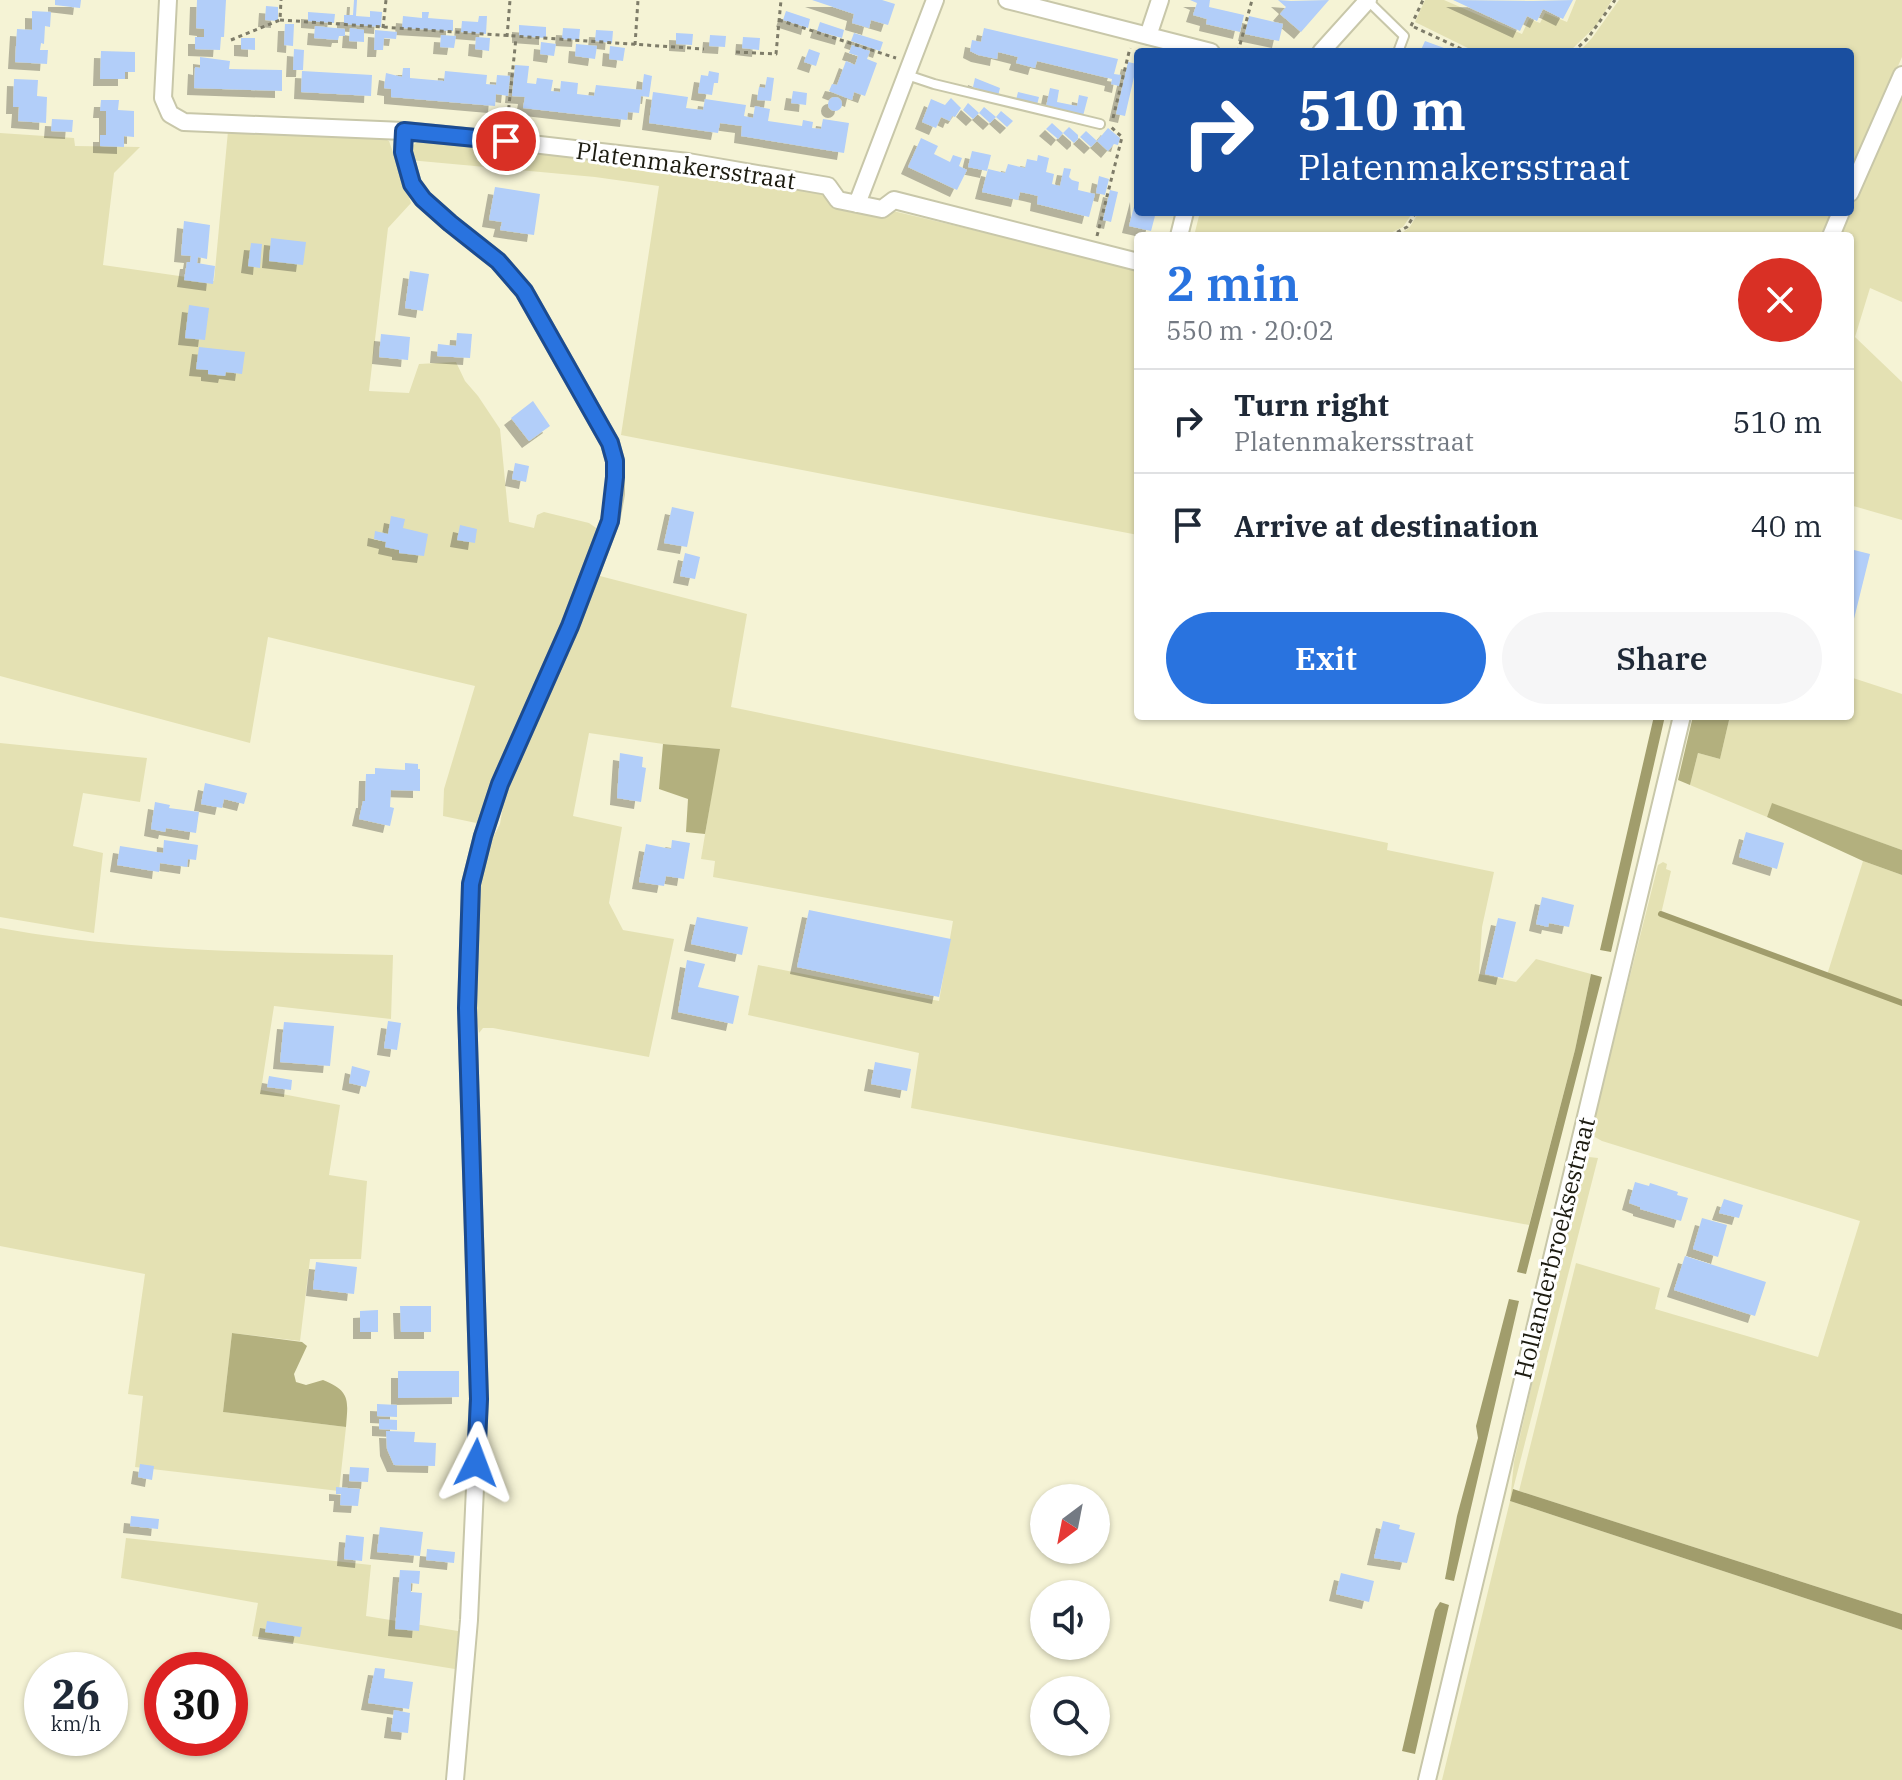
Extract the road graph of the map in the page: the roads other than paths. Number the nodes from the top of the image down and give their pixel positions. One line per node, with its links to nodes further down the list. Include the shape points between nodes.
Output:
1 (168, 0): 13 (street, Platenmakersstraat, via 163,98 170,114 184,122)
2 (935, 0): 10 (street)
3 (1007, 0): 6 (street)
4 (1160, 0): 6 (street)
5 (1368, 0): 8 (street); 9 (lane, via 1404,36)
6 (1141, 34): 7 (street)
7 (1195, 48)
8 (1325, 48)
9 (1400, 48)
10 (909, 69): 12 (lane, via 934,84); 15 (street)
11 (1902, 75): 14 (street)
12 (1100, 124)
13 (404, 131): 15 (street, Platenmakersstraat, via 688,162 828,186 838,200); 18 (street, via 403,152 412,184 524,291 610,443 615,461 610,521 500,784 471,884 467,1008 479,1399)
14 (1854, 184)
15 (857, 204): 16 (street, via 882,209 894,200)
16 (1134, 261)
17 (1681, 720): 19 (street, Hollanderbroeksestraat)
18 (455, 1780)
19 (1427, 1780)

